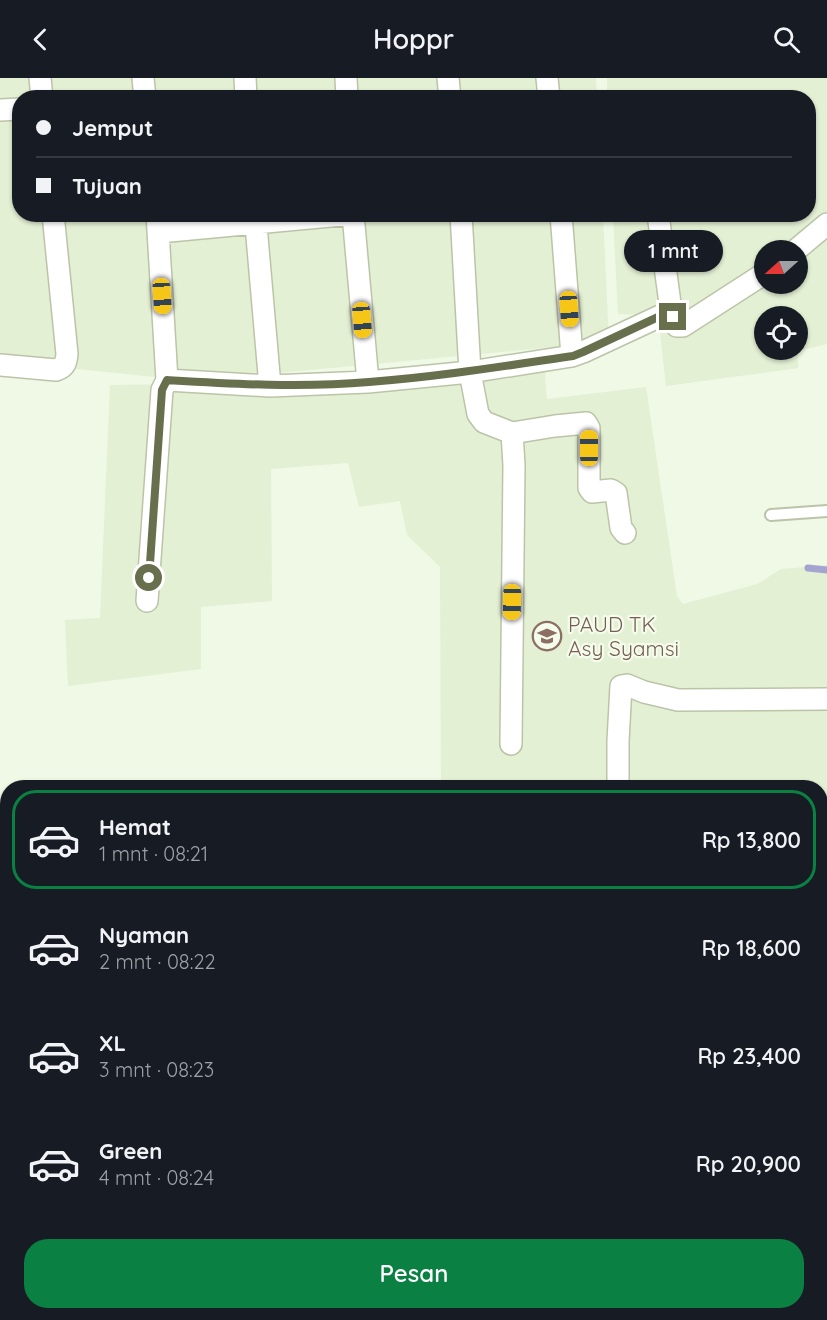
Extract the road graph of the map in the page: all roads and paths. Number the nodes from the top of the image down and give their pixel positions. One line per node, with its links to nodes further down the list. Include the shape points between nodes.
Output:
1 (54, 222): 14 (street, via 66,364 56,370)
2 (182, 222): 8 (street)
3 (255, 222): 18 (street)
4 (353, 222): 16 (street)
5 (461, 222): 15 (street)
6 (562, 222): 13 (street)
7 (659, 222): 12 (street)
8 (158, 223): 17 (street)
9 (827, 224): 10 (street)
10 (808, 240)
11 (754, 280): 12 (street, via 683,326 676,327)
12 (673, 317): 13 (street)
13 (573, 356): 15 (street)
14 (0, 365)
15 (470, 372): 16 (street); 19 (street, via 478,414 484,422)
16 (368, 382): 18 (street)
17 (166, 384): 18 (street); 23 (street, via 162,390)
18 (270, 386)
19 (512, 433): 22 (street, via 586,423 590,488 592,492 616,493); 25 (street)
20 (827, 512): 21 (lane)
21 (771, 515)
22 (625, 533)
23 (147, 601)
24 (827, 699): 26 (street, via 678,700 621,686)
25 (511, 744)
26 (618, 780)

